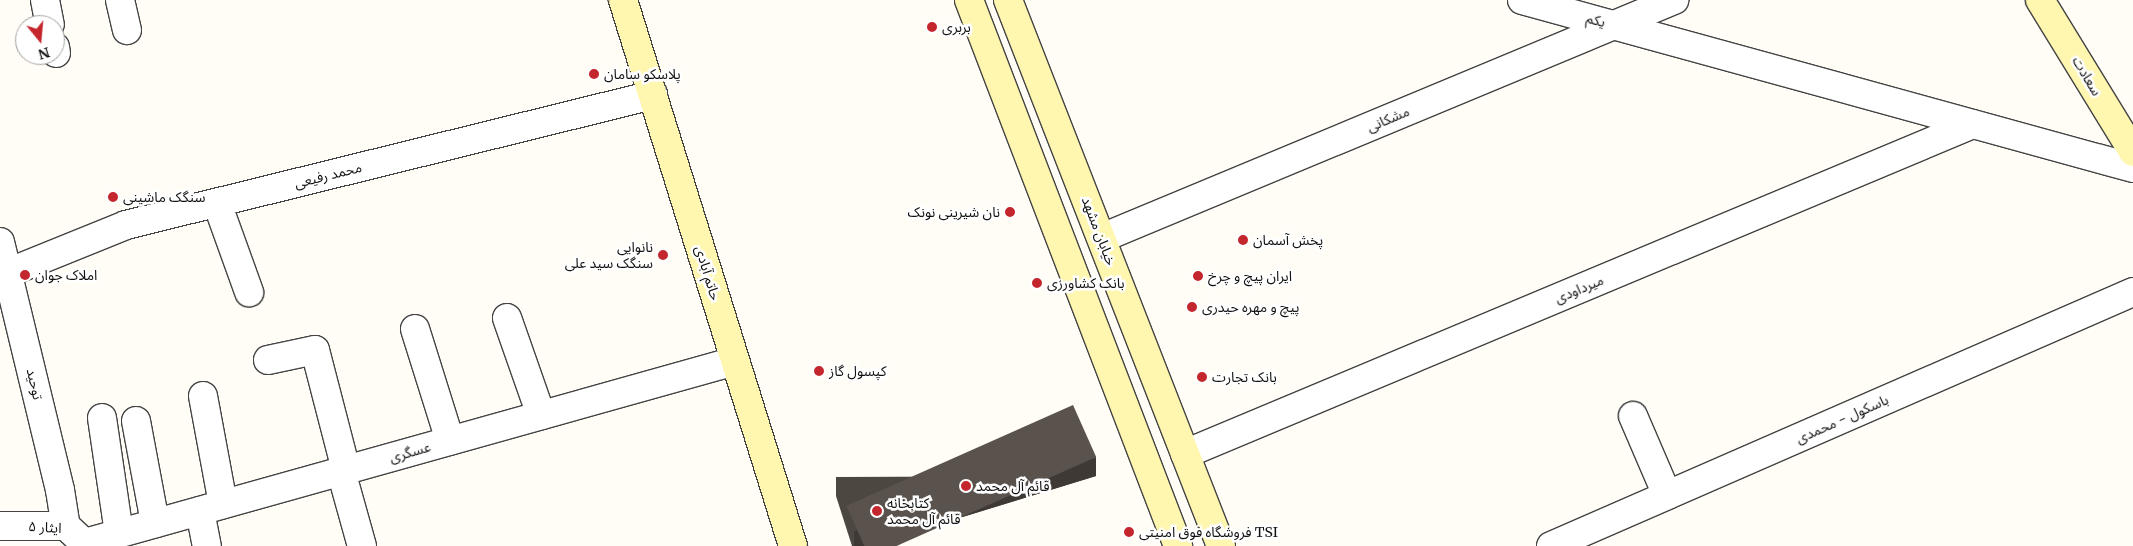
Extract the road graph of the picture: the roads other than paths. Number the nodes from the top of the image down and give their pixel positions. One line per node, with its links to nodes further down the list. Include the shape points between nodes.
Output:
1 (44, 0): 9 (street)
2 (120, 0): 11 (street)
3 (623, 0): 12 (main road, حاتم آبادی)
4 (969, 0): 43 (main road)
5 (1008, 0): 17 (main road, خیابان مشهد)
6 (1522, 0): 10 (street, یکم)
7 (1674, 0): 10 (street, مشکانی)
8 (2040, 0): 14 (main road, سعادت)
9 (48, 15)
10 (1613, 25): 13 (street, یکم); 17 (street, مشکانی)
11 (127, 30)
12 (653, 95): 16 (street, محمد رفیعی); 25 (main road, حاتم آبادی)
13 (1973, 124): 15 (street, یکم); 32 (street, میرداودی)
14 (2133, 152)
15 (2133, 168)
16 (217, 203): 19 (street, محمد رفیعی, via 126,225); 20 (street)
17 (1102, 238): 32 (main road, خیابان مشهد)
18 (0, 242): 19 (street, توحید)
19 (4, 275): 39 (street, توحید, via 60,490)
20 (249, 292)
21 (2133, 292): 34 (street, باسکول - محمدی)
22 (508, 318): 27 (street)
23 (415, 329): 31 (street)
24 (268, 360): 33 (street, via 316,350)
25 (736, 361): 27 (street, عسگری); 42 (main road, حاتم آبادی)
26 (204, 396): 35 (street)
27 (540, 415): 31 (street, عسگری)
28 (1633, 416): 34 (street)
29 (102, 418): 38 (street)
30 (136, 421): 36 (street)
31 (450, 441): 33 (street, عسگری)
32 (1185, 454): 44 (main road, خیابان مشهد)
33 (343, 471): 35 (street, عسگری); 41 (street)
34 (1668, 495): 45 (street, باسکول - محمدی)
35 (212, 507): 36 (street, عسگری); 40 (street)
36 (155, 523): 38 (street, عسگری)
37 (0, 526): 39 (street, ایثار ۵)
38 (119, 533): 39 (street, عسگری)
39 (79, 538)
40 (206, 546)
41 (362, 546)
42 (793, 546)
43 (1178, 546)
44 (1221, 546)
45 (1551, 546)

